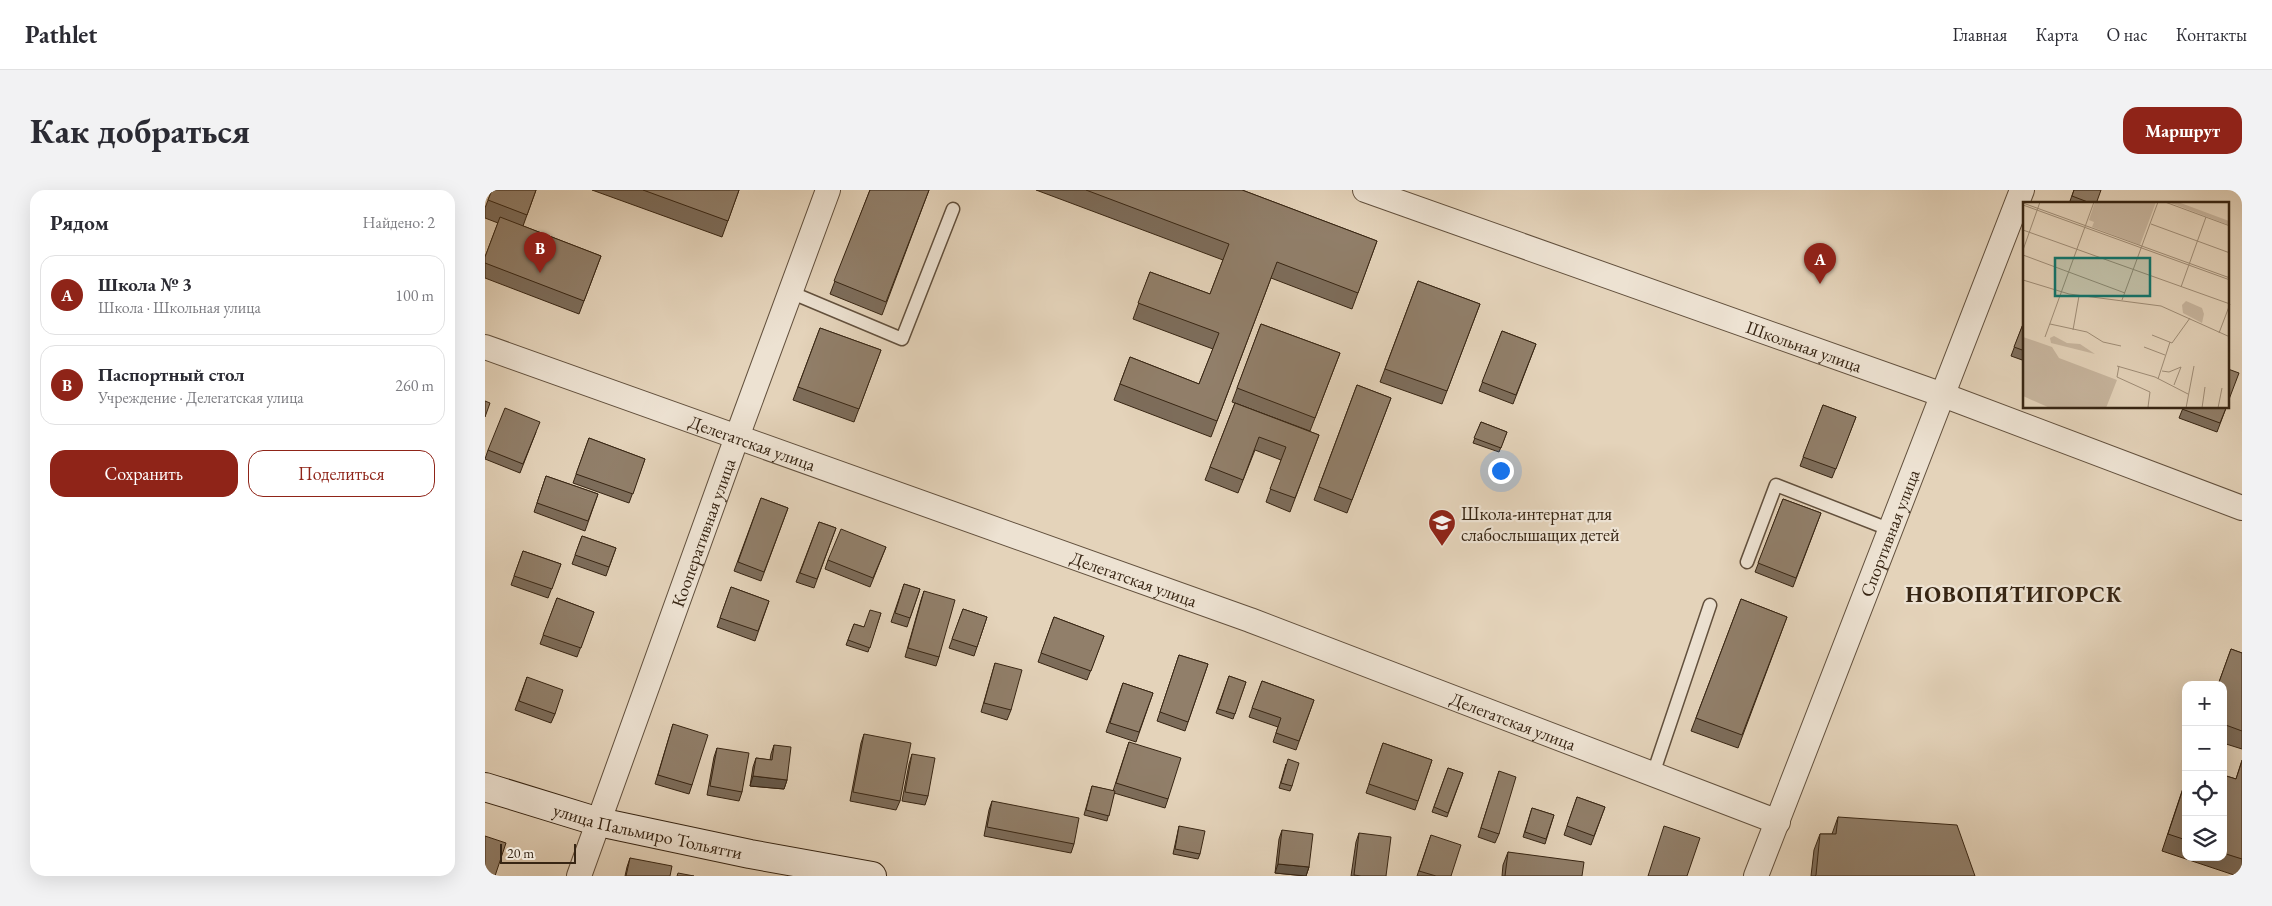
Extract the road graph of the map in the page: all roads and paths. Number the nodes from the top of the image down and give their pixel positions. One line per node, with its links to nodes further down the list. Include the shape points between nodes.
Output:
1 (829, 190): 5 (street, Кооперативная улица)
2 (1365, 190): 7 (street, Школьная улица)
3 (2022, 190): 7 (street, Спортивная улица)
4 (953, 209): 5 (lane, via 902,339)
5 (790, 292): 8 (street, Кооперативная улица)
6 (485, 346): 8 (street, Делегатская улица)
7 (1943, 395): 9 (street, Школьная улица); 10 (street, Спортивная улица)
8 (737, 438): 13 (street, Делегатская улица, via 1250,620); 15 (street, Кооперативная улица)
9 (2242, 508)
10 (1891, 530): 11 (lane, via 1776,485); 16 (street, Спортивная улица)
11 (1747, 562)
12 (1710, 604): 13 (lane)
13 (1653, 774): 16 (street, Делегатская улица)
14 (485, 787): 15 (street, улица Пальмиро Тольятти)
15 (599, 822): 17 (street, Кооперативная улица); 18 (street, улица Пальмиро Тольятти)
16 (1778, 822): 19 (street, Спортивная улица)
17 (579, 876)
18 (872, 876)
19 (1756, 876)

